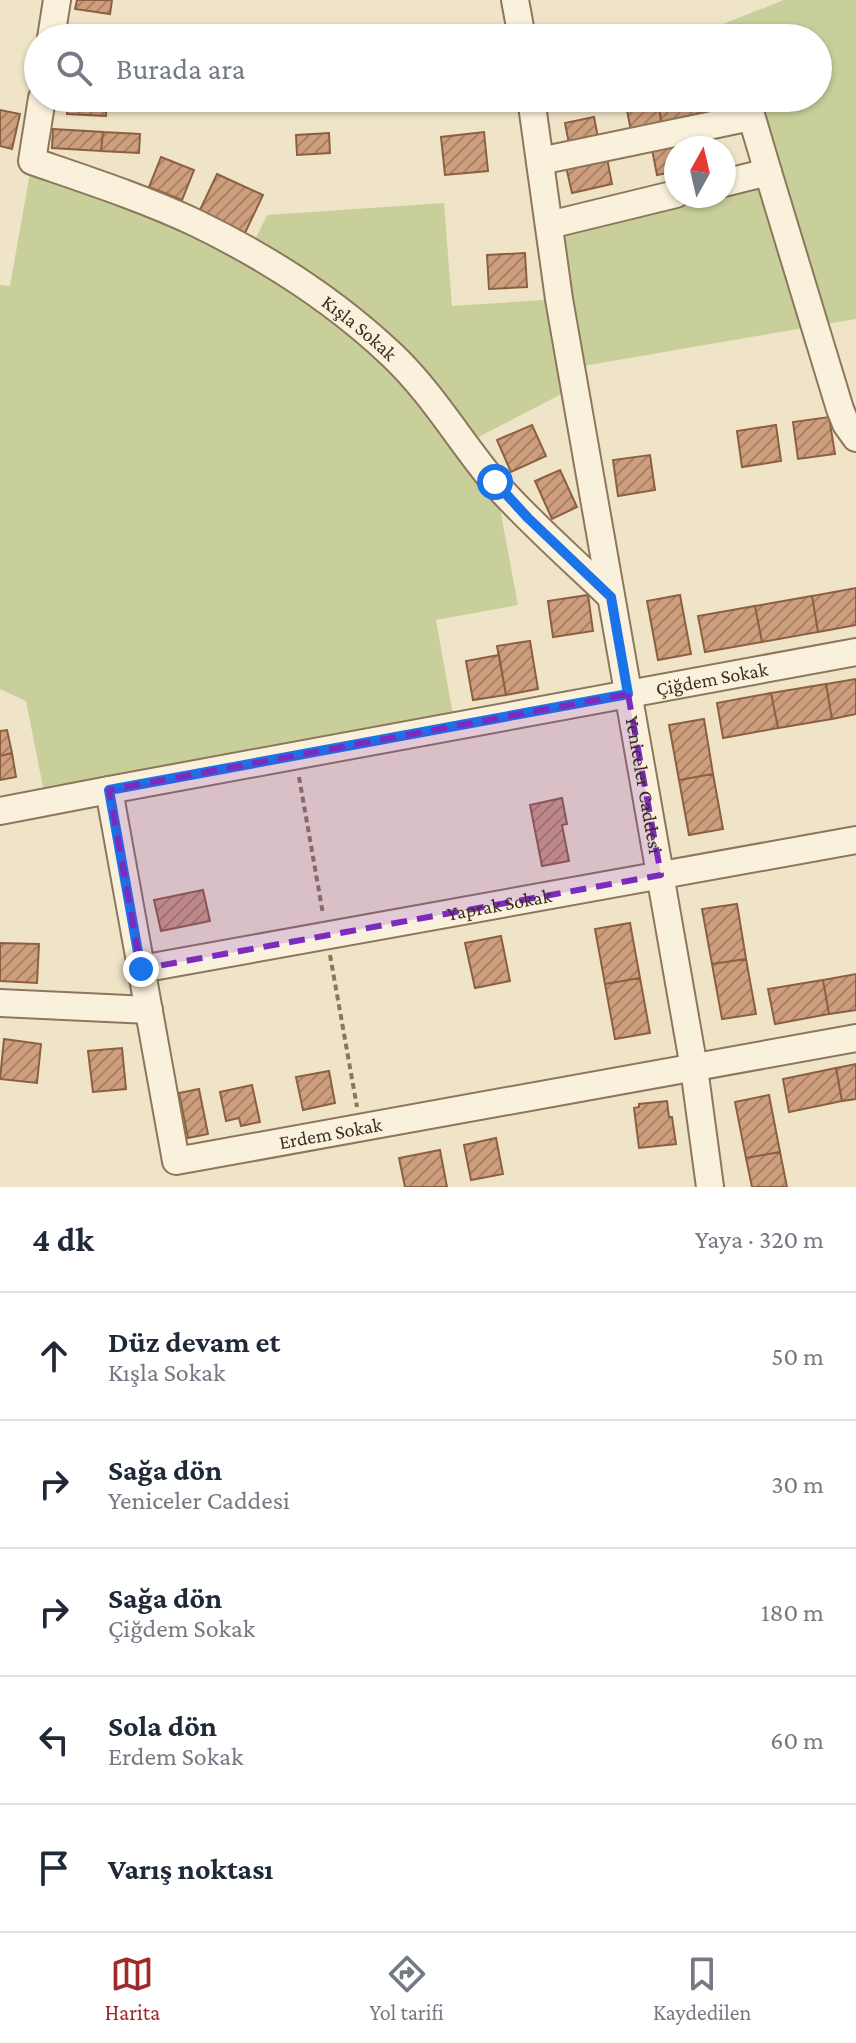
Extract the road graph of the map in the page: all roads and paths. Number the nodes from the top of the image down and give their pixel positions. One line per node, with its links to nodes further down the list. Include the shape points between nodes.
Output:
1 (57, 0): 3 (street)
2 (515, 0): 4 (street)
3 (53, 24)
4 (519, 24)
5 (40, 112): 15 (street, Kışla Sokak, via 32,161 195,223 244,249 359,326 417,380 528,518)
6 (533, 112): 9 (street, Yeniceler Caddesi)
7 (732, 112): 9 (street)
8 (749, 112): 10 (street)
9 (540, 161): 13 (street, Yeniceler Caddesi)
10 (768, 172): 11 (street); 14 (street, via 840,409)
11 (736, 180)
12 (664, 197): 13 (street)
13 (549, 225): 15 (street, Yeniceler Caddesi)
14 (856, 438)
15 (611, 597): 17 (street, Yeniceler Caddesi)
16 (856, 652): 17 (street, Çiğdem Sokak)
17 (628, 694): 18 (street, Çiğdem Sokak); 21 (street, Yeniceler Caddesi)
18 (109, 790): 19 (street, Çiğdem Sokak); 22 (street, Erdem Sokak)
19 (0, 811)
20 (856, 840): 21 (street, Yaprak Sokak)
21 (661, 875): 22 (street, Yaprak Sokak); 26 (street, Yeniceler Caddesi)
22 (141, 969): 24 (street, Erdem Sokak)
23 (0, 1003): 24 (street)
24 (149, 1010): 26 (street, Erdem Sokak, via 176,1161)
25 (856, 1038): 26 (street, Erdem Sokak)
26 (694, 1068): 27 (street, Yeniceler Caddesi)
27 (710, 1187)

